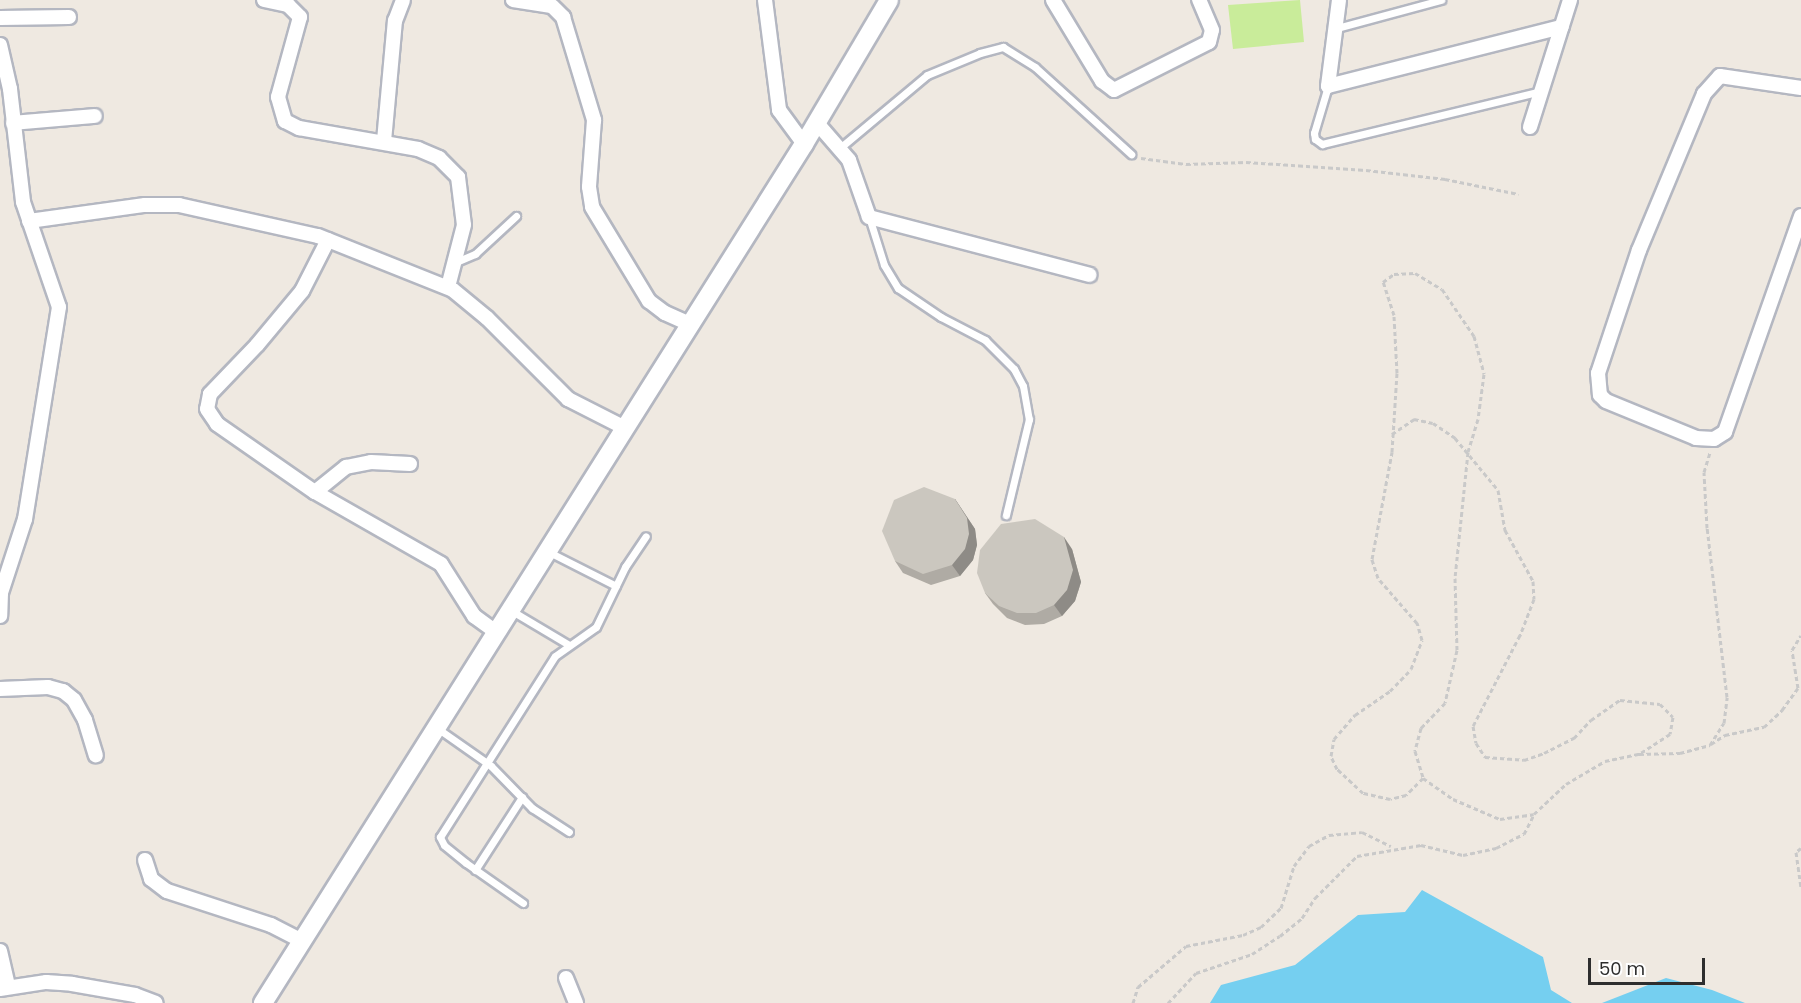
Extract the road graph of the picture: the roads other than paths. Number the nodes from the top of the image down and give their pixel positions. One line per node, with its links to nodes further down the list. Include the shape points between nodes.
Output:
1 (264, 0): 23 (street, via 288,5 300,17 278,98 280,116 299,128)
2 (403, 0): 23 (street, via 394,21)
3 (513, 0): 35 (street, via 552,6 563,17 594,120 589,187 592,207 649,301)
4 (765, 0): 24 (street, via 779,110)
5 (889, 0): 21 (street)
6 (1053, 0): 7 (street, via 1102,81 1114,90 1209,42 1212,30)
7 (1199, 0)
8 (1340, 0): 14 (street)
9 (1441, 0): 14 (lane)
10 (1570, 0): 13 (street)
11 (69, 17): 12 (street)
12 (0, 18)
13 (1562, 27): 16 (street); 18 (street)
14 (1337, 28): 16 (street)
15 (0, 45): 20 (street)
16 (1328, 86): 18 (lane, via 1314,133 1322,144)
17 (1801, 88): 28 (street, via 1731,76 1713,81 1704,94 1640,250 1598,373 1600,395 1606,401 1696,438 1714,439 1725,432)
18 (1541, 91): 22 (street)
19 (95, 116): 20 (street)
20 (13, 123): 30 (street, via 19,184)
21 (817, 123): 24 (street); 25 (street)
22 (1530, 127)
23 (384, 141): 32 (street, via 440,158 458,177 464,225)
24 (804, 144): 35 (street)
25 (841, 147): 26 (lane, via 927,75 1003,47 1035,67); 29 (street)
26 (1131, 154)
27 (516, 216): 32 (lane, via 475,254)
28 (1801, 216)
29 (869, 217): 33 (street); 39 (lane, via 884,265 898,288 985,340 1014,369 1023,386 1029,419)
30 (29, 221): 31 (street, via 145,205 179,205 293,228); 43 (street, via 55,288 58,328 25,519)
31 (328, 240): 34 (street); 38 (street, via 286,313 206,401 217,424)
32 (456, 262): 34 (street)
33 (1090, 275)
34 (448, 287): 36 (street, via 487,318 568,399)
35 (690, 324): 36 (street)
36 (624, 428): 41 (street)
37 (410, 464): 38 (street, via 356,464 339,471)
38 (315, 492): 46 (street, via 428,554 452,576 474,616)
39 (1006, 515)
40 (646, 536): 42 (lane)
41 (547, 551): 42 (lane); 44 (street)
42 (616, 586): 47 (lane, via 596,627)
43 (1, 593): 45 (street)
44 (510, 610): 46 (street); 47 (lane)
45 (0, 616)
46 (496, 632): 49 (street)
47 (569, 645): 51 (lane, via 555,656)
48 (0, 689): 50 (street, via 48,687 63,691 74,700 85,720)
49 (437, 728): 51 (lane); 57 (street)
50 (96, 755)
51 (487, 763): 52 (lane); 55 (lane, via 440,837 444,845)
52 (522, 797): 53 (lane); 55 (lane)
53 (569, 832)
54 (145, 860): 57 (street, via 151,879 167,891 261,922)
55 (475, 870): 56 (lane)
56 (523, 903)
57 (302, 941): 62 (street)
58 (0, 951): 60 (street)
59 (566, 978): 63 (street)
60 (4, 988): 61 (street, via 46,982 72,984 135,995)
61 (156, 1003)
62 (263, 1003)
63 (576, 1003)

